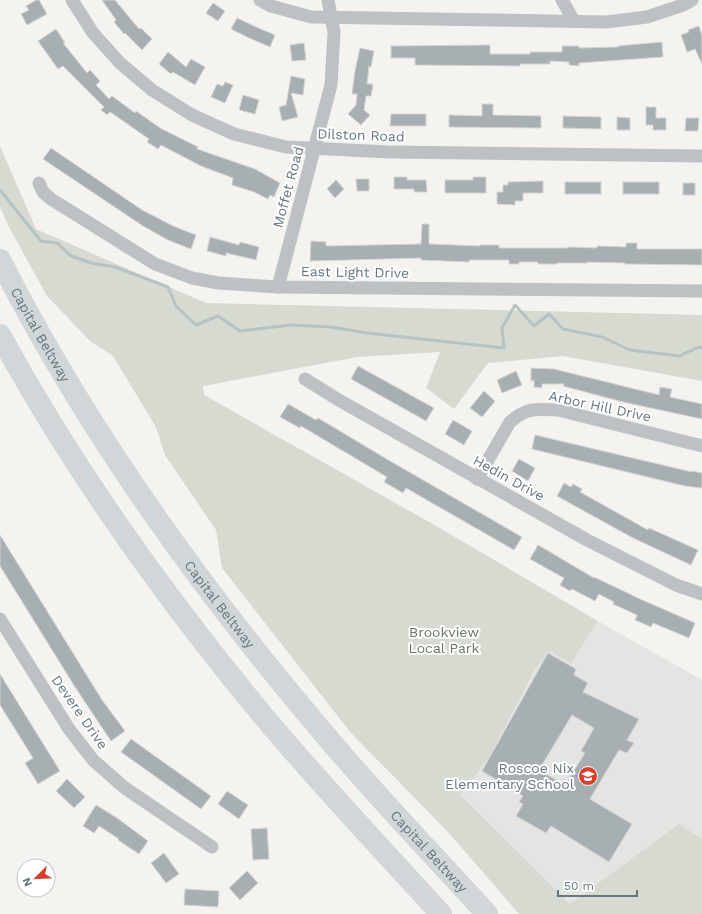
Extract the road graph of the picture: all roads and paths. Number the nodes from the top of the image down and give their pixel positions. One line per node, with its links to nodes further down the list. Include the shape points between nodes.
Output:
1 (72, 0): 8 (street, Dilston Road, via 94,33 120,63 152,90 192,115 234,134 286,147)
2 (260, 0): 6 (street, via 271,6 311,17)
3 (328, 0): 6 (street, Moffet Road)
4 (562, 0): 7 (street)
5 (692, 0): 7 (street, via 647,17 606,22)
6 (331, 18): 7 (street); 8 (street, Moffet Road, via 334,32 331,85)
7 (574, 21)
8 (315, 149): 9 (street, Dilston Road); 12 (street, Moffet Road)
9 (702, 156)
10 (39, 183): 12 (street, East Light Drive, via 43,192 51,199 155,264 192,278 218,283)
11 (0, 260): 22 (highway, Capital Beltway, via 92,421 206,587 333,744)
12 (278, 287): 13 (street, East Light Drive)
13 (702, 291)
14 (0, 335): 21 (highway, via 62,441 139,555 178,607 306,765)
15 (305, 379): 17 (street, Hedin Drive)
16 (702, 446): 17 (street, Arbor Hill Drive, via 558,410 536,409 510,422)
17 (477, 478): 18 (street, Hedin Drive, via 587,540 676,585)
18 (702, 594)
19 (0, 619): 20 (street, Devere Drive, via 68,729 93,760 125,788)
20 (212, 847)
21 (441, 914)
22 (487, 914)

